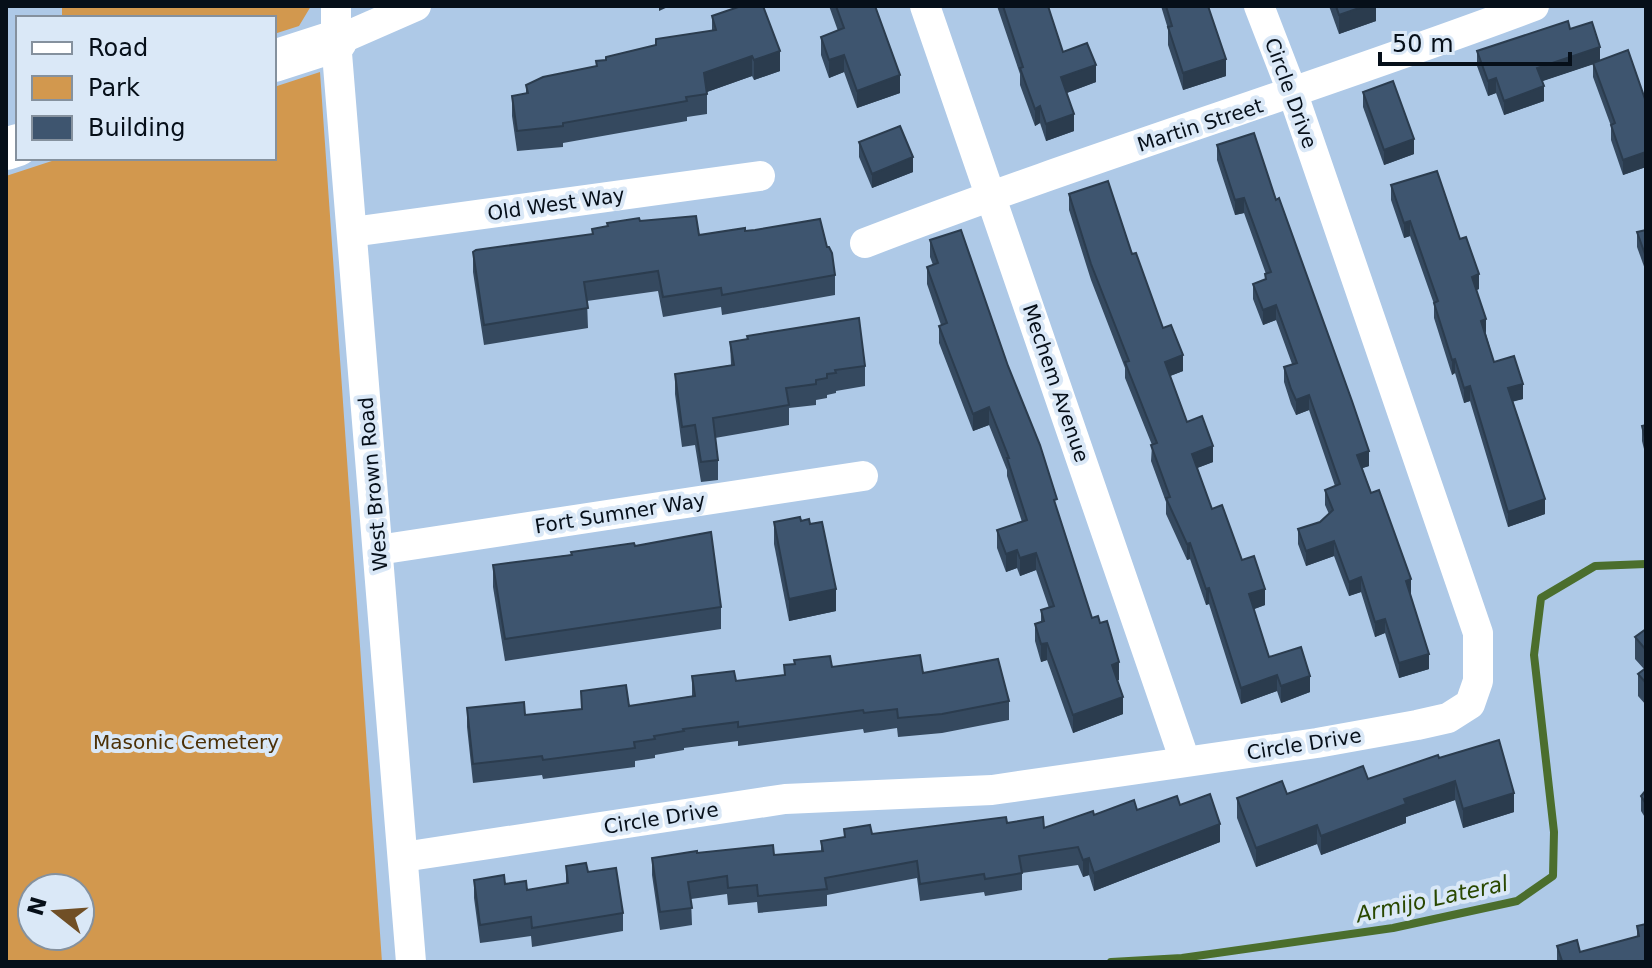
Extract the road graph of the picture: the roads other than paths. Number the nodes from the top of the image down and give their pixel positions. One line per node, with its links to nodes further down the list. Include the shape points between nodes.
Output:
1 (416, 6): 5 (street)
2 (925, 6): 9 (street, Mechem Avenue)
3 (1259, 6): 7 (street, Circle Drive)
4 (1534, 6): 7 (street, Martin Street)
5 (336, 23): 6 (street); 10 (street, West Brown Road)
6 (276, 60)
7 (1293, 94): 9 (street, Martin Street); 14 (street, Circle Drive, via 1478,633 1478,681 1470,704 1448,718)
8 (760, 176): 10 (street, Old West Way)
9 (992, 194): 11 (street, Martin Street); 14 (street, Mechem Avenue)
10 (352, 232): 13 (street, West Brown Road)
11 (865, 243)
12 (863, 476): 13 (street, Fort Sumner Way)
13 (378, 550): 15 (street, West Brown Road)
14 (1185, 761): 15 (street, Circle Drive, via 992,790 785,799)
15 (403, 857): 16 (street, West Brown Road)
16 (411, 962)

